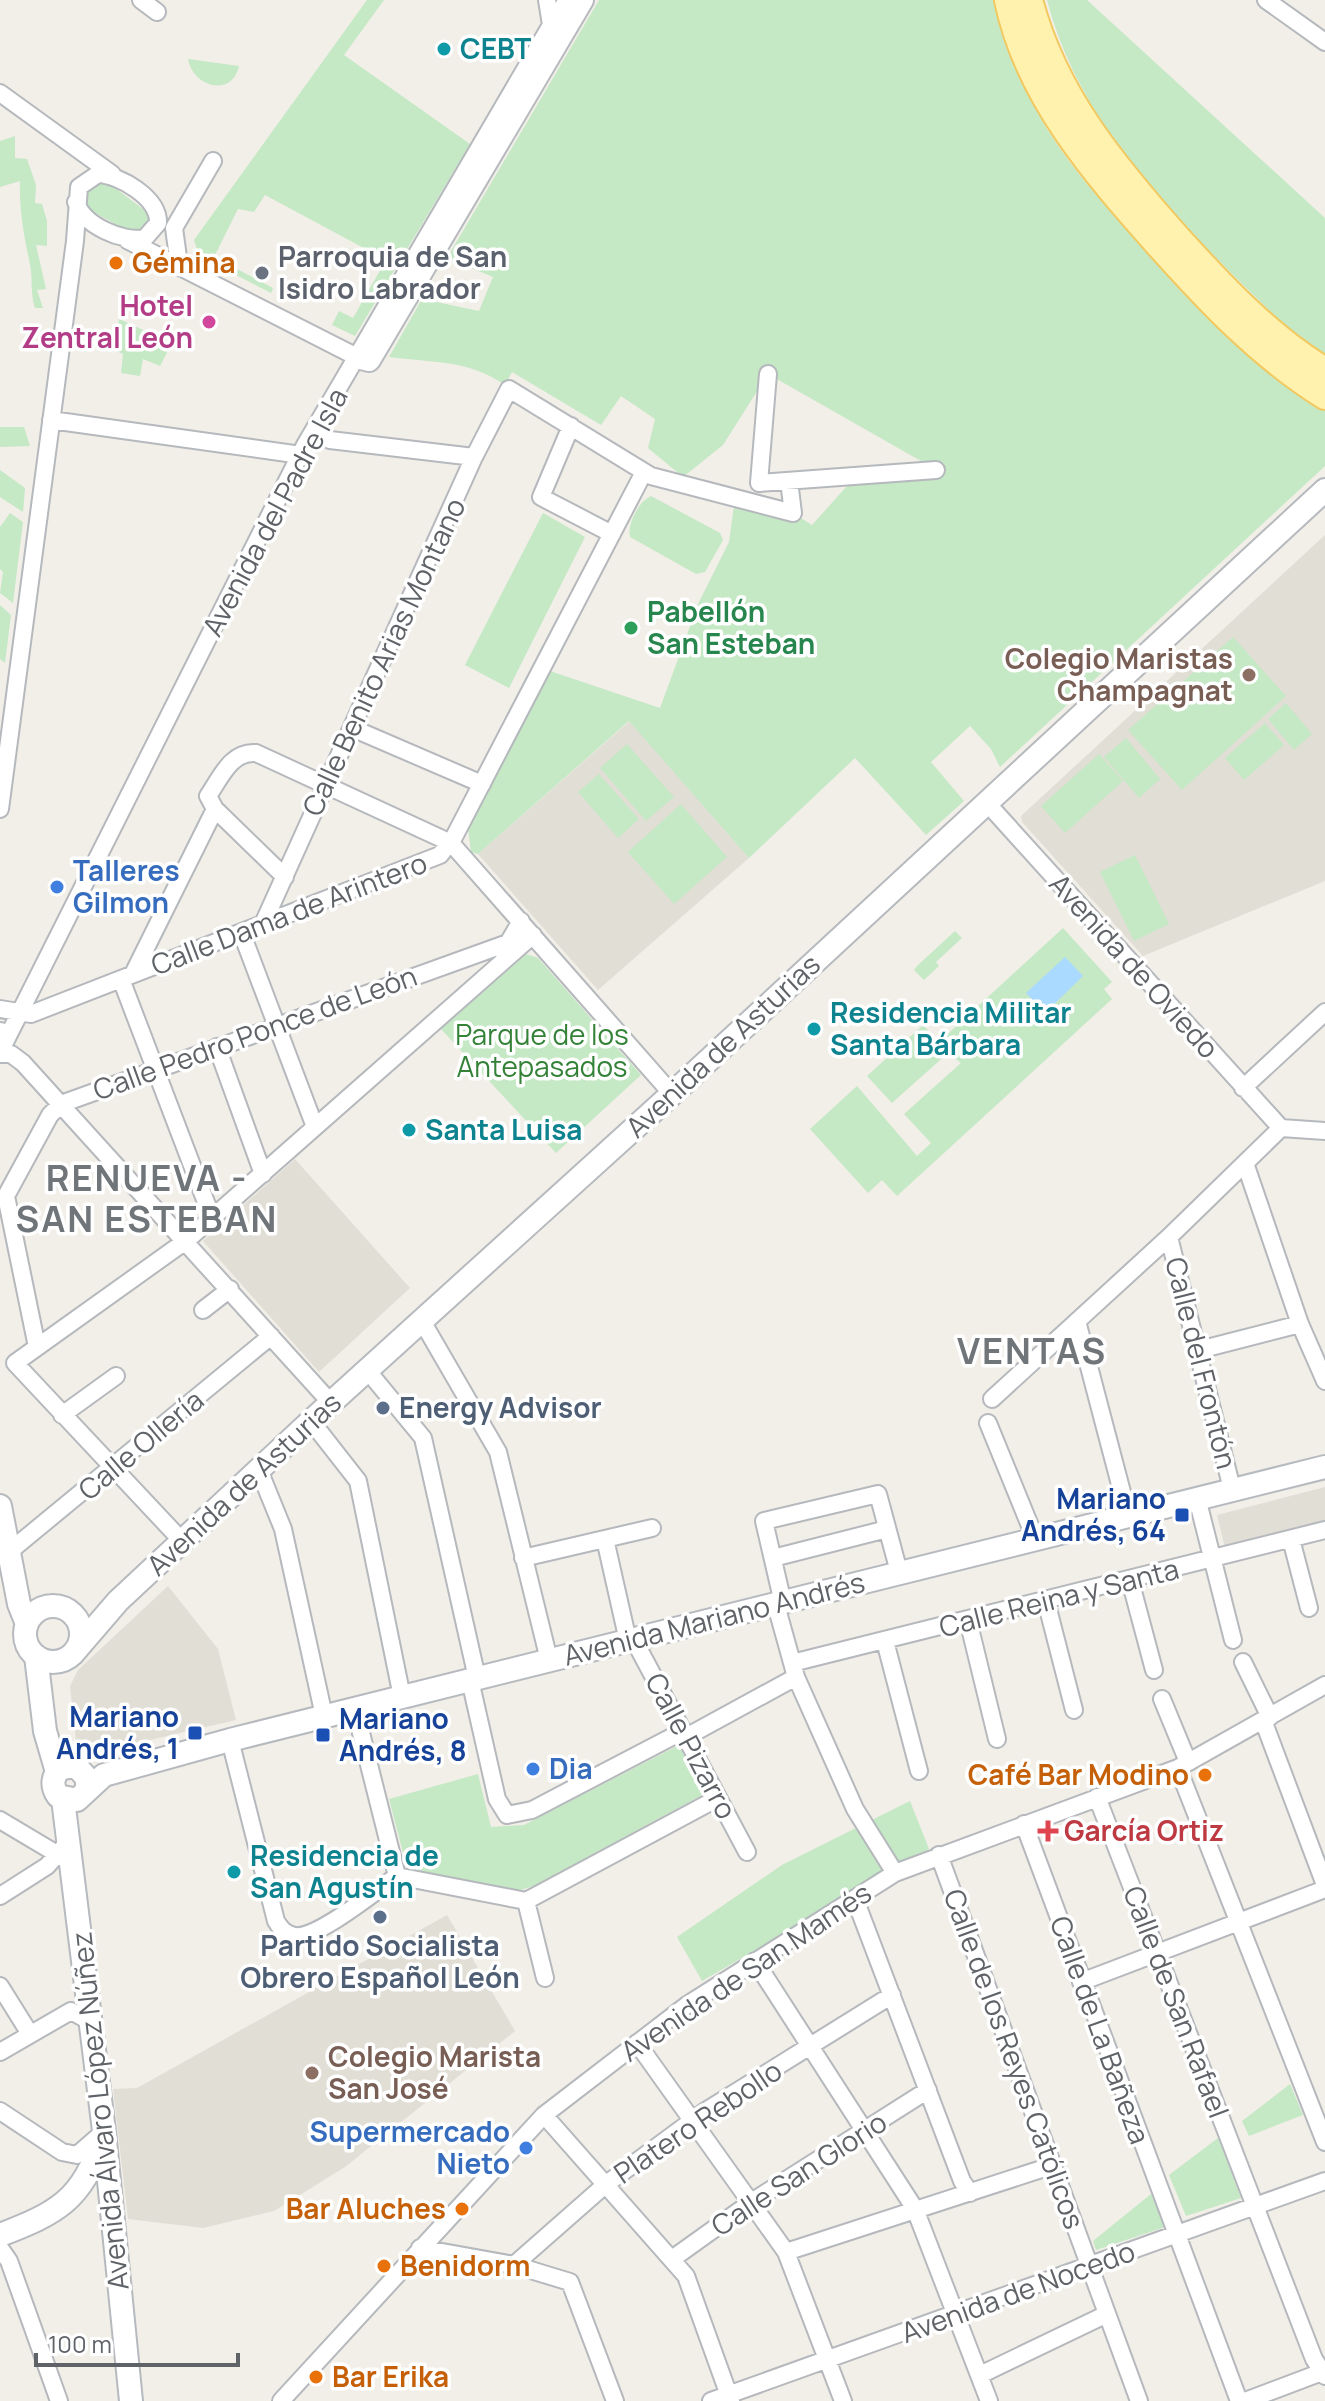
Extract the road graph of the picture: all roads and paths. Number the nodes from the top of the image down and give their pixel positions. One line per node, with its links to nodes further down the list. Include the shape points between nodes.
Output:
1 (141, 0): 8 (street)
2 (567, 0): 9 (street)
3 (575, 0): 11 (street, via 553,37)
4 (582, 0): 11 (main road, Avenida del Padre Isla)
5 (1008, 0): 26 (main road, via 1040,87 1082,154 1231,322 1288,373)
6 (1029, 0): 24 (main road, via 1059,82 1110,159 1248,312)
7 (1266, 0): 10 (street)
8 (157, 12)
9 (549, 14): 23 (street)
10 (1325, 42)
11 (551, 56): 23 (main road, Avenida del Padre Isla, via 369,360)
12 (0, 93): 13 (street)
13 (75, 148): 15 (street); 17 (street)
14 (213, 161): 16 (street)
15 (123, 181): 17 (street, via 98,174); 18 (street)
16 (196, 188): 18 (street, via 171,204); 21 (street, via 174,228)
17 (78, 194): 20 (street, via 84,216); 27 (street)
18 (152, 203): 19 (street)
19 (158, 223): 20 (street, via 145,238); 21 (street)
20 (117, 235): 22 (street)
21 (178, 257): 22 (street)
22 (189, 271): 23 (street)
23 (357, 357): 29 (street, Avenida del Padre Isla)
24 (1325, 371)
25 (768, 374): 34 (street, via 759,483)
26 (1325, 396)
27 (51, 420): 30 (street); 42 (street)
28 (571, 426): 31 (street, Calle Benito Arias Montano, via 509,389); 33 (street); 36 (street, via 541,497)
29 (314, 431): 30 (street, Avenida del Padre Isla); 31 (street, via 330,440)
30 (301, 455): 54 (street, Avenida del Padre Isla)
31 (474, 457): 37 (street, Calle Benito Arias Montano)
32 (936, 470): 34 (street)
33 (644, 472): 34 (street, via 793,513); 36 (street, Calle Dama de Arintero)
34 (789, 481)
35 (1325, 490): 41 (main road, Avenida de Asturias)
36 (612, 534): 39 (street, Calle Dama de Arintero)
37 (352, 728): 38 (street, Calle Benito Arias Montano); 39 (street)
38 (326, 783): 40 (street, via 244,752 236,756); 43 (street); 44 (street, Calle Benito Arias Montano)
39 (482, 784): 43 (street, Calle Dama de Arintero)
40 (212, 802): 44 (street); 50 (street)
41 (987, 803): 60 (street, Avenida de Oviedo); 61 (main road, Avenida de Asturias)
42 (0, 809)
43 (451, 843): 45 (street); 46 (street, Calle Dama de Arintero, via 440,855)
44 (285, 877): 46 (street, Calle Benito Arias Montano)
45 (521, 921): 48 (street); 49 (street, Calle Pedro Ponce de León, via 508,943)
46 (262, 926): 47 (street, Calle Dama de Arintero)
47 (242, 934): 50 (street, Calle Dama de Arintero); 55 (street)
48 (533, 935): 51 (street); 61 (street)
49 (449, 963): 51 (street, Calle Pedro Ponce de León, via 463,974); 55 (street, Calle Pedro Ponce de León)
50 (127, 976): 54 (street, Calle Dama de Arintero, via 31,1014); 59 (street)
51 (468, 990): 63 (street)
52 (0, 1009): 54 (street, Calle Dama de Arintero)
53 (1325, 1012): 60 (street)
54 (19, 1013): 58 (street, Avenida del Padre Isla)
55 (278, 1026): 57 (street, Calle Pedro Ponce de León); 63 (street)
56 (0, 1034): 58 (main road)
57 (217, 1047): 59 (street, Calle Pedro Ponce de León); 67 (street)
58 (0, 1051): 62 (street, via 18,1059)
59 (156, 1067): 62 (street, Calle Pedro Ponce de León); 68 (street)
60 (1243, 1088): 64 (street, Avenida de Oviedo)
61 (672, 1094): 73 (main road, Avenida de Asturias)
62 (61, 1104): 70 (street); 77 (street, via 6,1196)
63 (315, 1127): 67 (street)
64 (1281, 1128): 65 (street); 66 (street)
65 (1325, 1131)
66 (1245, 1163): 69 (street); 75 (street)
67 (263, 1174): 68 (street)
68 (212, 1218): 70 (street)
69 (1169, 1237): 74 (street); 78 (street, Calle del Frontón)
70 (187, 1240): 71 (street); 77 (street)
71 (230, 1289): 72 (street); 76 (street)
72 (203, 1310)
73 (422, 1321): 79 (main road, Avenida de Asturias); 101 (street, via 498,1452)
74 (1077, 1321): 82 (street); 93 (street)
75 (1300, 1324): 78 (street); 81 (street)
76 (271, 1336): 83 (street); 88 (street, Calle Ollería)
77 (37, 1347): 84 (street, via 15,1363)
78 (1199, 1350): 90 (street, Calle del Frontón)
79 (367, 1370): 83 (main road, Avenida de Asturias); 124 (street, via 423,1438)
80 (116, 1376): 84 (street)
81 (1325, 1381)
82 (992, 1399)
83 (331, 1403): 85 (main road, Avenida de Asturias)
84 (62, 1415): 88 (street)
85 (311, 1421): 89 (main road, Avenida de Asturias); 126 (street, via 358,1481)
86 (988, 1423): 97 (street)
87 (1325, 1467): 90 (main road, Avenida Mariano Andrés)
88 (114, 1469): 100 (street); 104 (street, Calle Ollería)
89 (259, 1470): 100 (main road, Avenida de Asturias); 130 (street, via 283,1529)
90 (1232, 1489): 91 (main road, Avenida Mariano Andrés)
91 (1197, 1498): 93 (main road, Avenida Mariano Andrés); 103 (street)
92 (0, 1506): 104 (main road)
93 (1128, 1515): 97 (main road, Avenida Mariano Andrés)
94 (652, 1528): 98 (street)
95 (887, 1529): 102 (street); 102 (street, via 878,1494 764,1521); 105 (street)
96 (1325, 1530): 99 (street, Calle Reina y Santa)
97 (1035, 1538): 105 (main road, Avenida Mariano Andrés)
98 (605, 1539): 101 (street); 115 (street, Calle Pizarro)
99 (1291, 1539): 103 (street, Calle Reina y Santa); 111 (street)
100 (182, 1541): 107 (main road, Avenida de Asturias)
101 (523, 1558): 120 (street)
102 (773, 1558): 109 (street)
103 (1211, 1560): 106 (street, Calle Reina y Santa); 116 (street)
104 (12, 1561): 110 (main road, via 24,1592); 114 (main road)
105 (899, 1572): 109 (main road, Avenida Mariano Andrés)
106 (1130, 1580): 108 (street, Calle Reina y Santa); 123 (street)
107 (118, 1601): 112 (main road, Avenida de Asturias, via 93,1612); 119 (main road, Avenida de Asturias)
108 (1046, 1601): 113 (street, Calle Reina y Santa); 129 (street)
109 (780, 1604): 115 (main road, Avenida Mariano Andrés); 122 (street)
110 (47, 1607): 112 (main road); 114 (main road)
111 (1309, 1608)
112 (72, 1613): 119 (main road, via 81,1636)
113 (968, 1620): 117 (street, Calle Reina y Santa); 133 (street)
114 (27, 1624): 118 (main road, via 26,1642)
115 (631, 1640): 120 (main road, Avenida Mariano Andrés); 132 (street, Calle Pizarro)
116 (1233, 1640)
117 (885, 1641): 122 (street, Calle Reina y Santa); 136 (street)
118 (36, 1656): 119 (main road, via 44,1661); 137 (main road, Avenida Álvaro López Núñez, via 45,1731)
119 (68, 1656): 137 (main road, Avenida Álvaro López Núñez, via 53,1709)
120 (549, 1660): 124 (main road, Avenida Mariano Andrés)
121 (1243, 1662): 131 (street)
122 (794, 1670): 132 (street, Calle Reina y Santa); 145 (street, via 864,1824)
123 (1154, 1670)
124 (473, 1679): 126 (main road, Avenida Mariano Andrés); 132 (street, Calle Reina y Santa, via 497,1799 507,1815 532,1810)
125 (1325, 1685): 131 (street, Avenida de San Mamés)
126 (402, 1697): 128 (main road, Avenida Mariano Andrés)
127 (1162, 1699): 135 (street)
128 (355, 1709): 130 (main road, Avenida Mariano Andrés); 146 (street)
129 (1074, 1710)
130 (324, 1716): 134 (main road, Avenida Mariano Andrés)
131 (1266, 1718): 135 (street, Avenida de San Mamés); 147 (street)
132 (685, 1734): 139 (street, Calle Pizarro)
133 (997, 1739)
134 (230, 1740): 137 (main road, Avenida Mariano Andrés); 146 (street, via 282,1931 316,1931)
135 (1183, 1765): 138 (street, Avenida de San Mamés); 151 (street)
136 (919, 1771)
137 (78, 1782): 142 (main road, Avenida Álvaro López Núñez)
138 (1097, 1797): 141 (street, Avenida de San Mamés); 152 (street, Calle de San Rafael)
139 (718, 1798): 143 (street, Calle Pizarro); 150 (street)
140 (0, 1820): 142 (street)
141 (1024, 1824): 144 (street, Avenida de San Mamés); 155 (street, Calle de La Bañeza)
142 (68, 1846): 148 (street); 158 (main road, Avenida Álvaro López Núñez)
143 (747, 1852)
144 (939, 1855): 145 (street, Avenida de San Mamés); 170 (street, Calle de los Reyes Católicos)
145 (895, 1873): 149 (street, Avenida de San Mamés)
146 (397, 1876): 150 (street)
147 (1325, 1887): 151 (street)
148 (0, 1896)
149 (855, 1899): 153 (street, Avenida de San Mamés); 157 (street)
150 (526, 1901): 154 (street)
151 (1239, 1923): 152 (street); 169 (street)
152 (1157, 1953): 155 (street); 175 (street, Calle de San Rafael)
153 (755, 1961): 160 (street, Avenida de San Mamés); 161 (street)
154 (545, 1978)
155 (1081, 1982): 178 (street, Calle de La Bañeza)
156 (0, 1986): 159 (street)
157 (892, 1995): 161 (street, Platero Rebollo); 163 (street)
158 (91, 2022): 159 (street, via 71,2011); 167 (main road, Avenida Álvaro López Núñez)
159 (30, 2034): 162 (street)
160 (637, 2043): 165 (street, Avenida de San Mamés); 166 (street)
161 (809, 2048): 166 (street, Platero Rebollo); 168 (street)
162 (0, 2052)
163 (928, 2090): 168 (street, Calle San Glorio); 173 (street)
164 (0, 2111): 167 (street, via 62,2152 77,2155)
165 (544, 2115): 172 (street); 180 (street, Avenida de San Mamés)
166 (694, 2120): 172 (street, Platero Rebollo); 174 (street)
167 (104, 2131): 177 (main road, via 95,2161 76,2193 52,2214); 191 (main road, Avenida Álvaro López Núñez)
168 (862, 2132): 174 (street, Calle San Glorio); 176 (street)
169 (1325, 2142)
170 (1054, 2165): 173 (street); 183 (street, Calle de los Reyes Católicos)
171 (1325, 2181): 175 (street, Avenida de Nocedo)
172 (605, 2185): 182 (street); 184 (street, Platero Rebollo)
173 (970, 2193): 176 (street)
174 (753, 2201): 181 (street); 182 (street, Calle San Glorio)
175 (1254, 2207): 178 (street, Avenida de Nocedo); 188 (street, Calle de San Rafael)
176 (915, 2209): 181 (street); 185 (street)
177 (0, 2235)
178 (1176, 2236): 183 (street, Avenida de Nocedo); 199 (street, Calle de La Bañeza)
179 (0, 2248): 192 (street)
180 (420, 2248): 184 (street); 193 (street, Avenida de San Mamés)
181 (786, 2252): 187 (street)
182 (672, 2259): 190 (street, via 686,2276)
183 (1089, 2264): 185 (street, Avenida de Nocedo); 186 (street, Calle de los Reyes Católicos)
184 (514, 2265): 194 (street, via 570,2282)
185 (957, 2314): 187 (street, Avenida de Nocedo); 189 (street)
186 (1107, 2314): 189 (street); 198 (street, Calle de los Reyes Católicos)
187 (830, 2360): 190 (street, Avenida de Nocedo); 196 (street)
188 (1324, 2374): 199 (street)
189 (980, 2375): 197 (street)
190 (730, 2398): 195 (street, Avenida de Nocedo)
191 (131, 2400)
192 (59, 2401)
193 (281, 2401)
194 (615, 2401)
195 (711, 2401)
196 (843, 2401)
197 (989, 2401)
198 (1139, 2401)
199 (1242, 2401)

